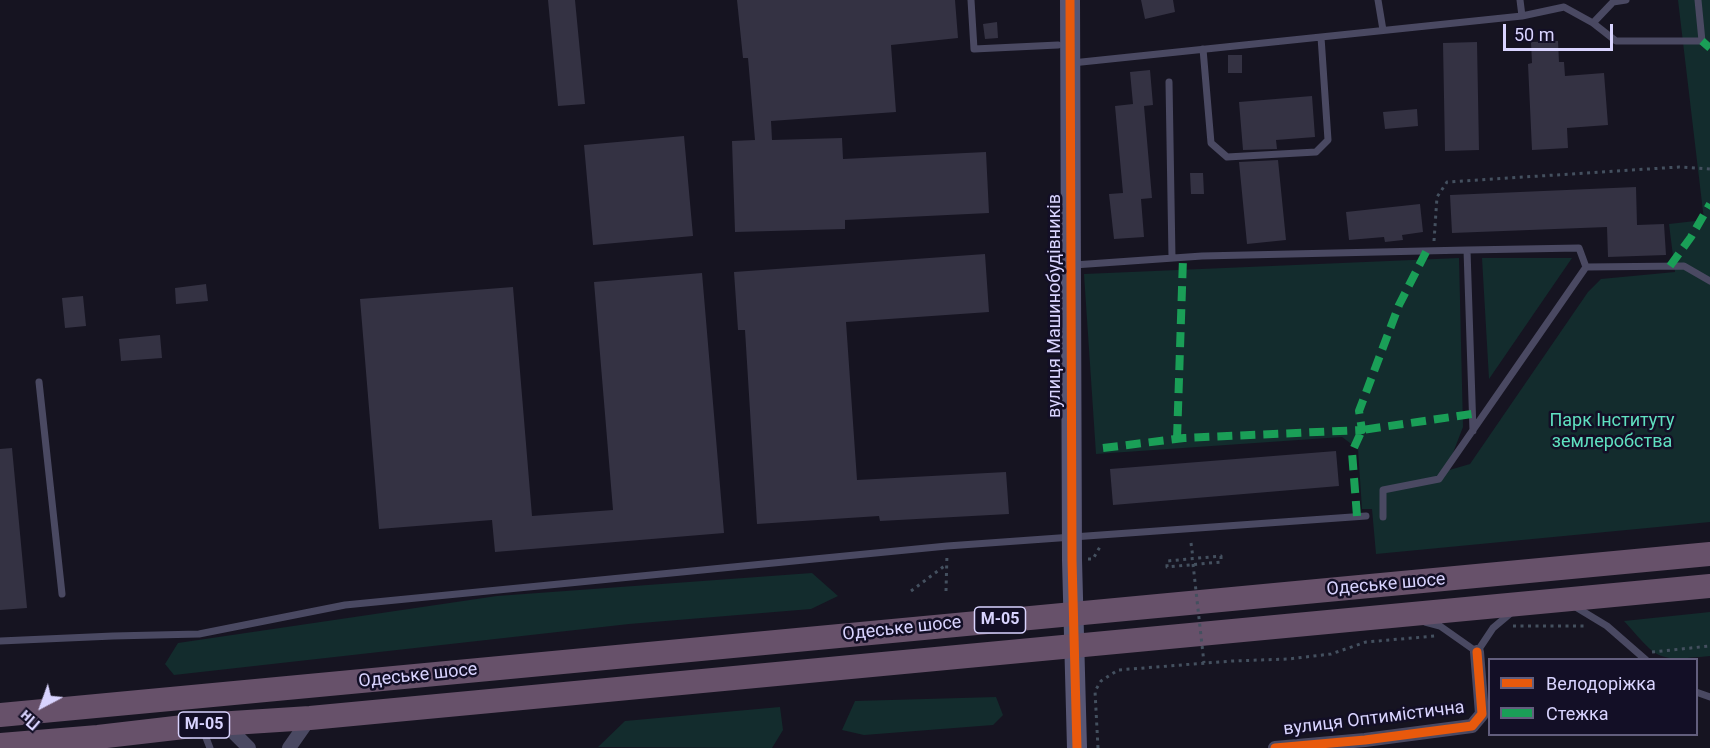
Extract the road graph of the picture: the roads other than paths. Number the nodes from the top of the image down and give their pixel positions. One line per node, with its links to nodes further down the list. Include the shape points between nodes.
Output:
1 (971, 0): 11 (lane, via 974,50)
2 (1070, 0): 13 (street, вулиця Машинобудівників)
3 (1378, 0): 9 (lane)
4 (1520, 0): 7 (lane)
5 (1626, 0): 8 (lane, via 1613,2)
6 (1698, 0): 8 (lane, via 1702,41 1616,41)
7 (1522, 16): 8 (lane, via 1564,7); 9 (lane)
8 (1593, 23)
9 (1383, 30): 10 (lane)
10 (1321, 37): 12 (lane); 12 (lane, via 1328,140 1316,152 1227,157 1211,143)
11 (1058, 45)
12 (1203, 49): 13 (lane)
13 (1070, 63): 17 (street, вулиця Машинобудівників)
14 (1169, 82): 16 (lane)
15 (1467, 250): 16 (lane); 18 (lane, via 1579,248); 21 (lane)
16 (1172, 258): 17 (lane)
17 (1071, 265): 24 (street, вулиця Машинобудівників)
18 (1586, 267): 19 (lane, via 1684,266); 21 (lane)
19 (1710, 281)
20 (39, 382): 27 (lane)
21 (1473, 431): 23 (lane, via 1439,479 1383,490)
22 (1366, 516): 24 (lane)
23 (1383, 517)
24 (1072, 536): 30 (street, вулиця Машинобудівників); 32 (lane, via 345,605 199,634)
25 (1710, 554): 30 (highway, Одеське шосе / М-05)
26 (1710, 586): 28 (highway, Одеське шосе / М-05)
27 (62, 594)
28 (1564, 600): 29 (highway, Одеське шосе / М-05); 35 (lane)
29 (1522, 604): 31 (highway, Одеське шосе / М-05); 34 (lane, via 1493,627)
30 (1073, 613): 33 (street, вулиця Машинобудівників); 36 (highway, Одеське шосе / М-05)
31 (1396, 616): 33 (highway, Одеське шосе / М-05); 34 (lane, via 1440,626)
32 (0, 641)
33 (1074, 646): 37 (highway, Одеське шосе / М-05); 45 (street, вулиця Машинобудівників)
34 (1477, 652): 40 (street, вулиця Оптимістична, via 1482,714 1472,726)
35 (1647, 656)
36 (0, 715)
37 (310, 718): 38 (highway, Одеське шосе / М-05); 44 (street)
38 (225, 724): 39 (highway, Одеське шосе / М-05); 43 (street)
39 (201, 725): 41 (highway, Одеське шосе / М-05); 42 (lane)
40 (1347, 745): 46 (street, вулиця Оптимістична)
41 (13, 746)
42 (210, 748)
43 (249, 748)
44 (289, 748)
45 (1077, 748)
46 (1275, 748)

